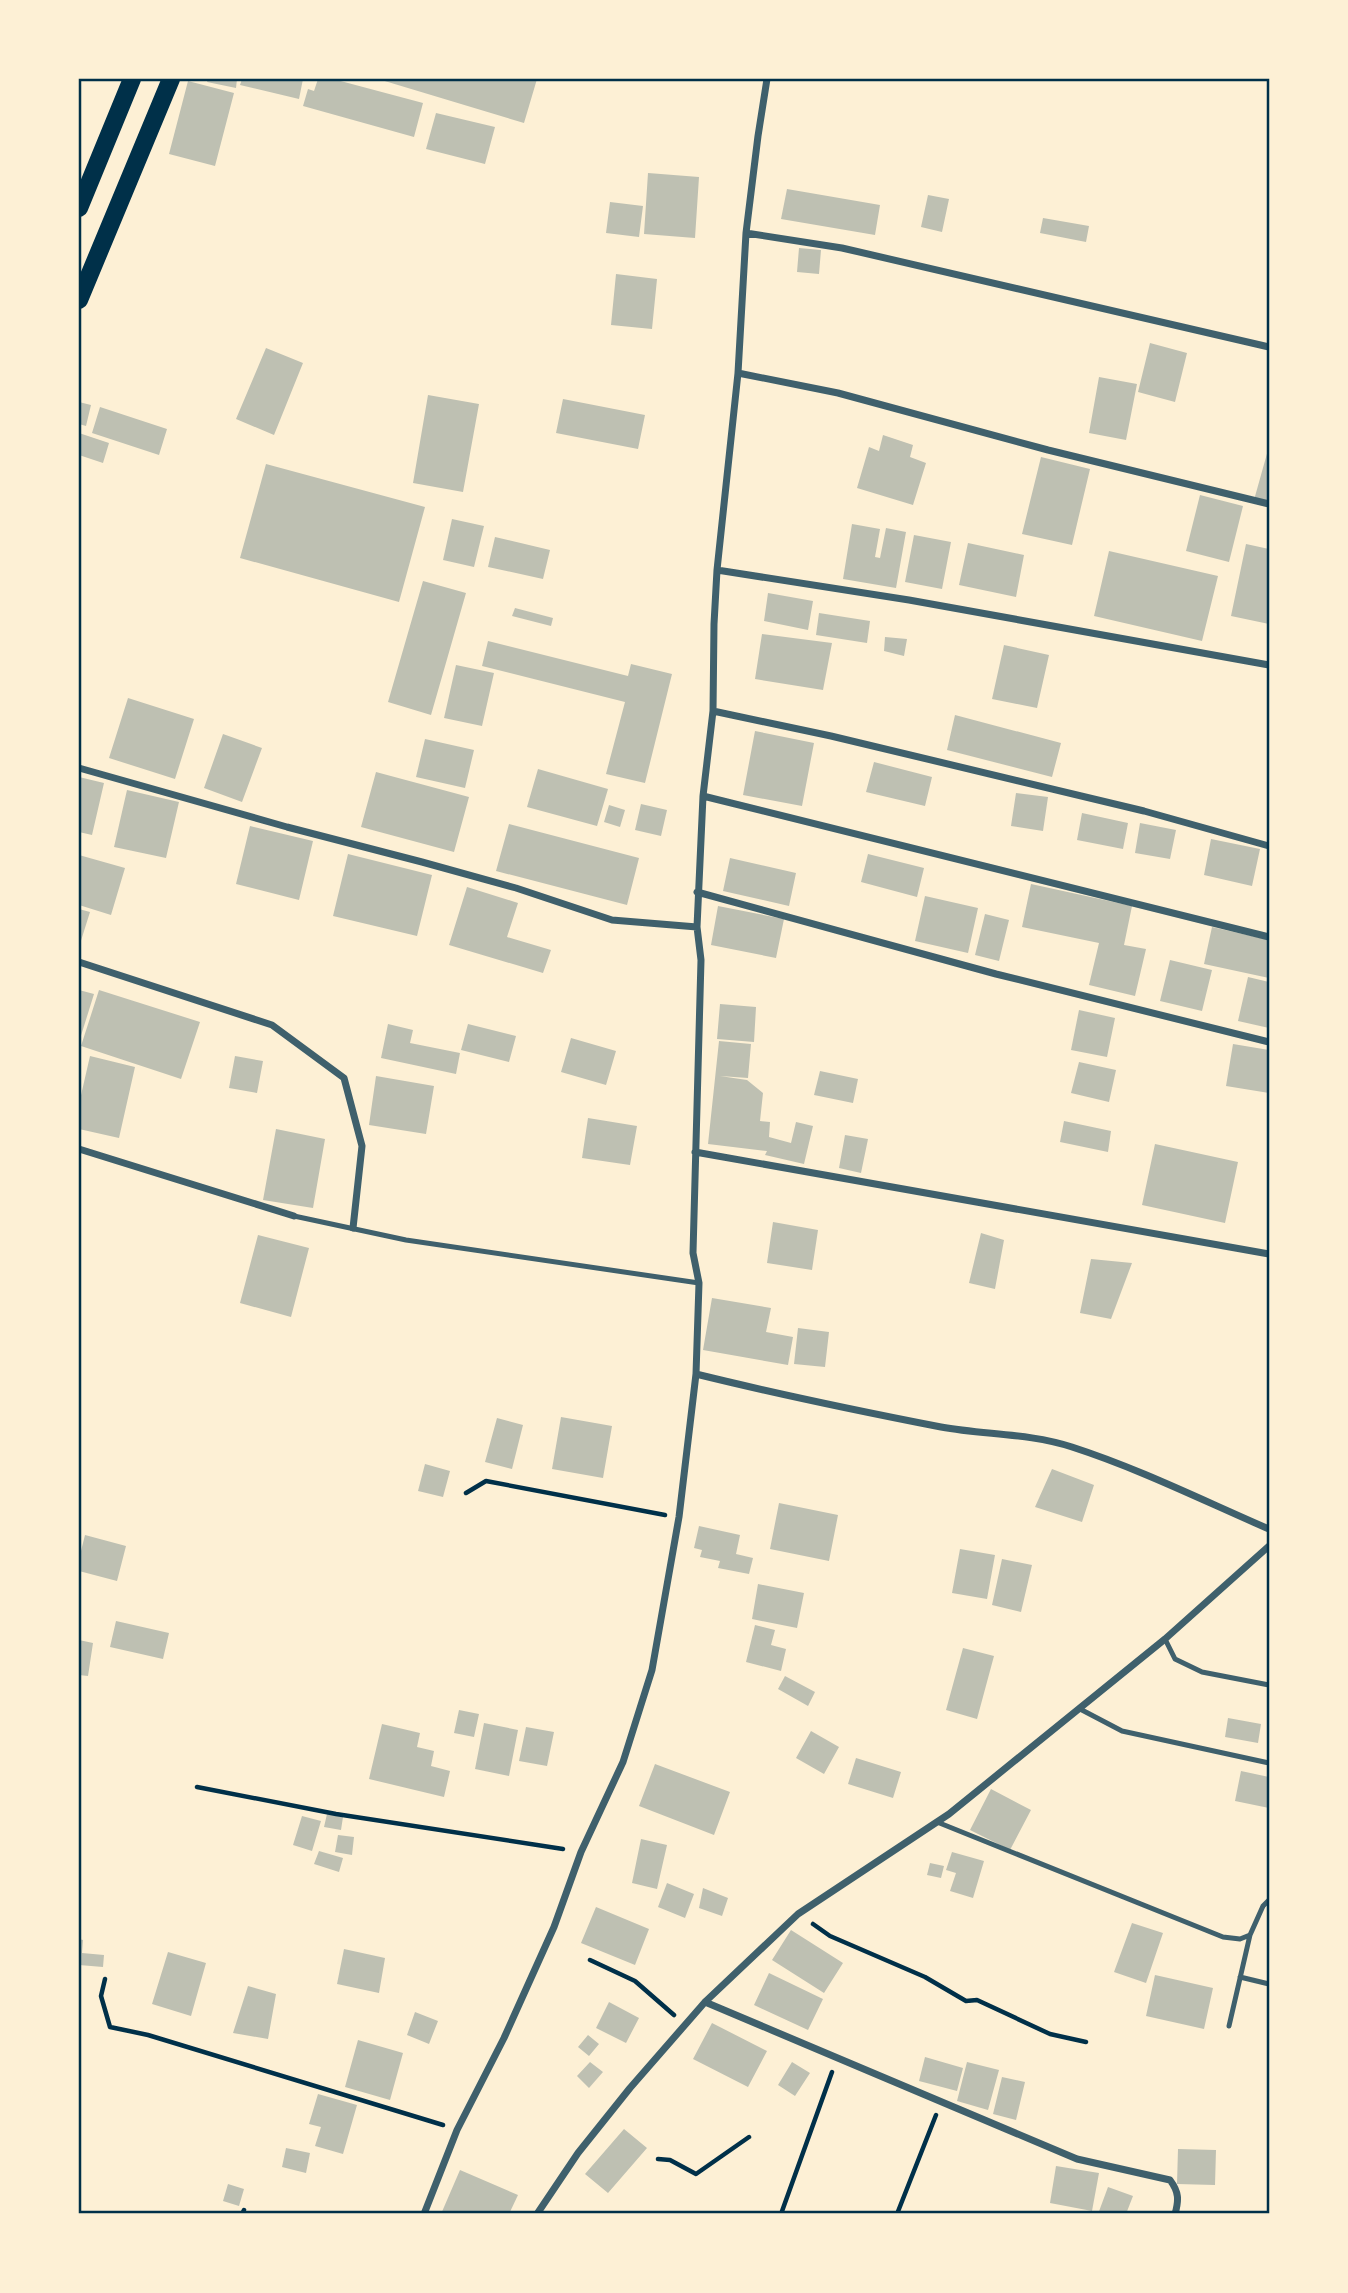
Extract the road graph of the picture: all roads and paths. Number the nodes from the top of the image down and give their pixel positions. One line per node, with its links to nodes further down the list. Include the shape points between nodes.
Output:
1 (132, 79): 4 (main road)
2 (171, 79): 6 (main road)
3 (767, 79): 5 (street)
4 (79, 208)
5 (746, 233): 7 (street, via 842,248); 8 (street)
6 (79, 300)
7 (1269, 347)
8 (738, 373): 9 (street, via 838,394); 10 (street)
9 (1269, 505)
10 (717, 570): 11 (street); 12 (street)
11 (1269, 665)
12 (713, 711): 14 (street); 15 (street, via 1144,811)
13 (79, 768): 17 (street, via 476,877 612,920)
14 (703, 796): 16 (street); 18 (street)
15 (1269, 846)
16 (697, 892): 17 (street); 20 (street)
17 (697, 927): 22 (street, via 701,960)
18 (1269, 937)
19 (79, 962): 24 (street, via 272,1025 344,1078 362,1146)
20 (1269, 1042)
21 (79, 1149): 23 (street)
22 (695, 1152): 25 (street); 26 (street, via 693,1253)
23 (295, 1216): 24 (lane)
24 (353, 1228): 26 (lane, via 406,1240)
25 (1269, 1254)
26 (699, 1283): 27 (street)
27 (696, 1374): 29 (street); 30 (street, via 945,1427 1016,1434 1071,1447)
28 (466, 1493): 29 (path, via 486,1481)
29 (679, 1517): 38 (street, via 652,1670 623,1762)
30 (1269, 1529)
31 (1269, 1546): 32 (street)
32 (1165, 1639): 33 (lane, via 1175,1659 1202,1672); 34 (street)
33 (1269, 1685)
34 (1080, 1709): 35 (lane, via 1122,1731); 37 (street)
35 (1269, 1763)
36 (197, 1787): 38 (path)
37 (937, 1822): 40 (street); 41 (lane, via 1223,1937)
38 (581, 1852): 52 (street, via 554,1927)
39 (1269, 1900): 41 (lane)
40 (798, 1914): 46 (street); 49 (path, via 830,1936 925,1977 966,2001 977,2000 1050,2034)
41 (1250, 1935): 43 (lane)
42 (590, 1960): 47 (path, via 635,1981)
43 (1240, 1977): 45 (lane); 48 (lane)
44 (105, 1979): 52 (path, via 101,1996 110,2027)
45 (1269, 1984)
46 (705, 2002): 47 (street); 50 (street)
47 (685, 2024): 56 (street, via 579,2152)
48 (1230, 2026)
49 (1086, 2042)
50 (837, 2058): 51 (street); 57 (path)
51 (944, 2103): 58 (path, via 934,2117); 59 (street, via 1077,2160 1170,2180 1179,2198)
52 (457, 2130): 55 (street)
53 (749, 2137): 54 (path, via 696,2174)
54 (658, 2159)
55 (424, 2214)
56 (537, 2214)
57 (781, 2214)
58 (897, 2214)
59 (1175, 2214)

